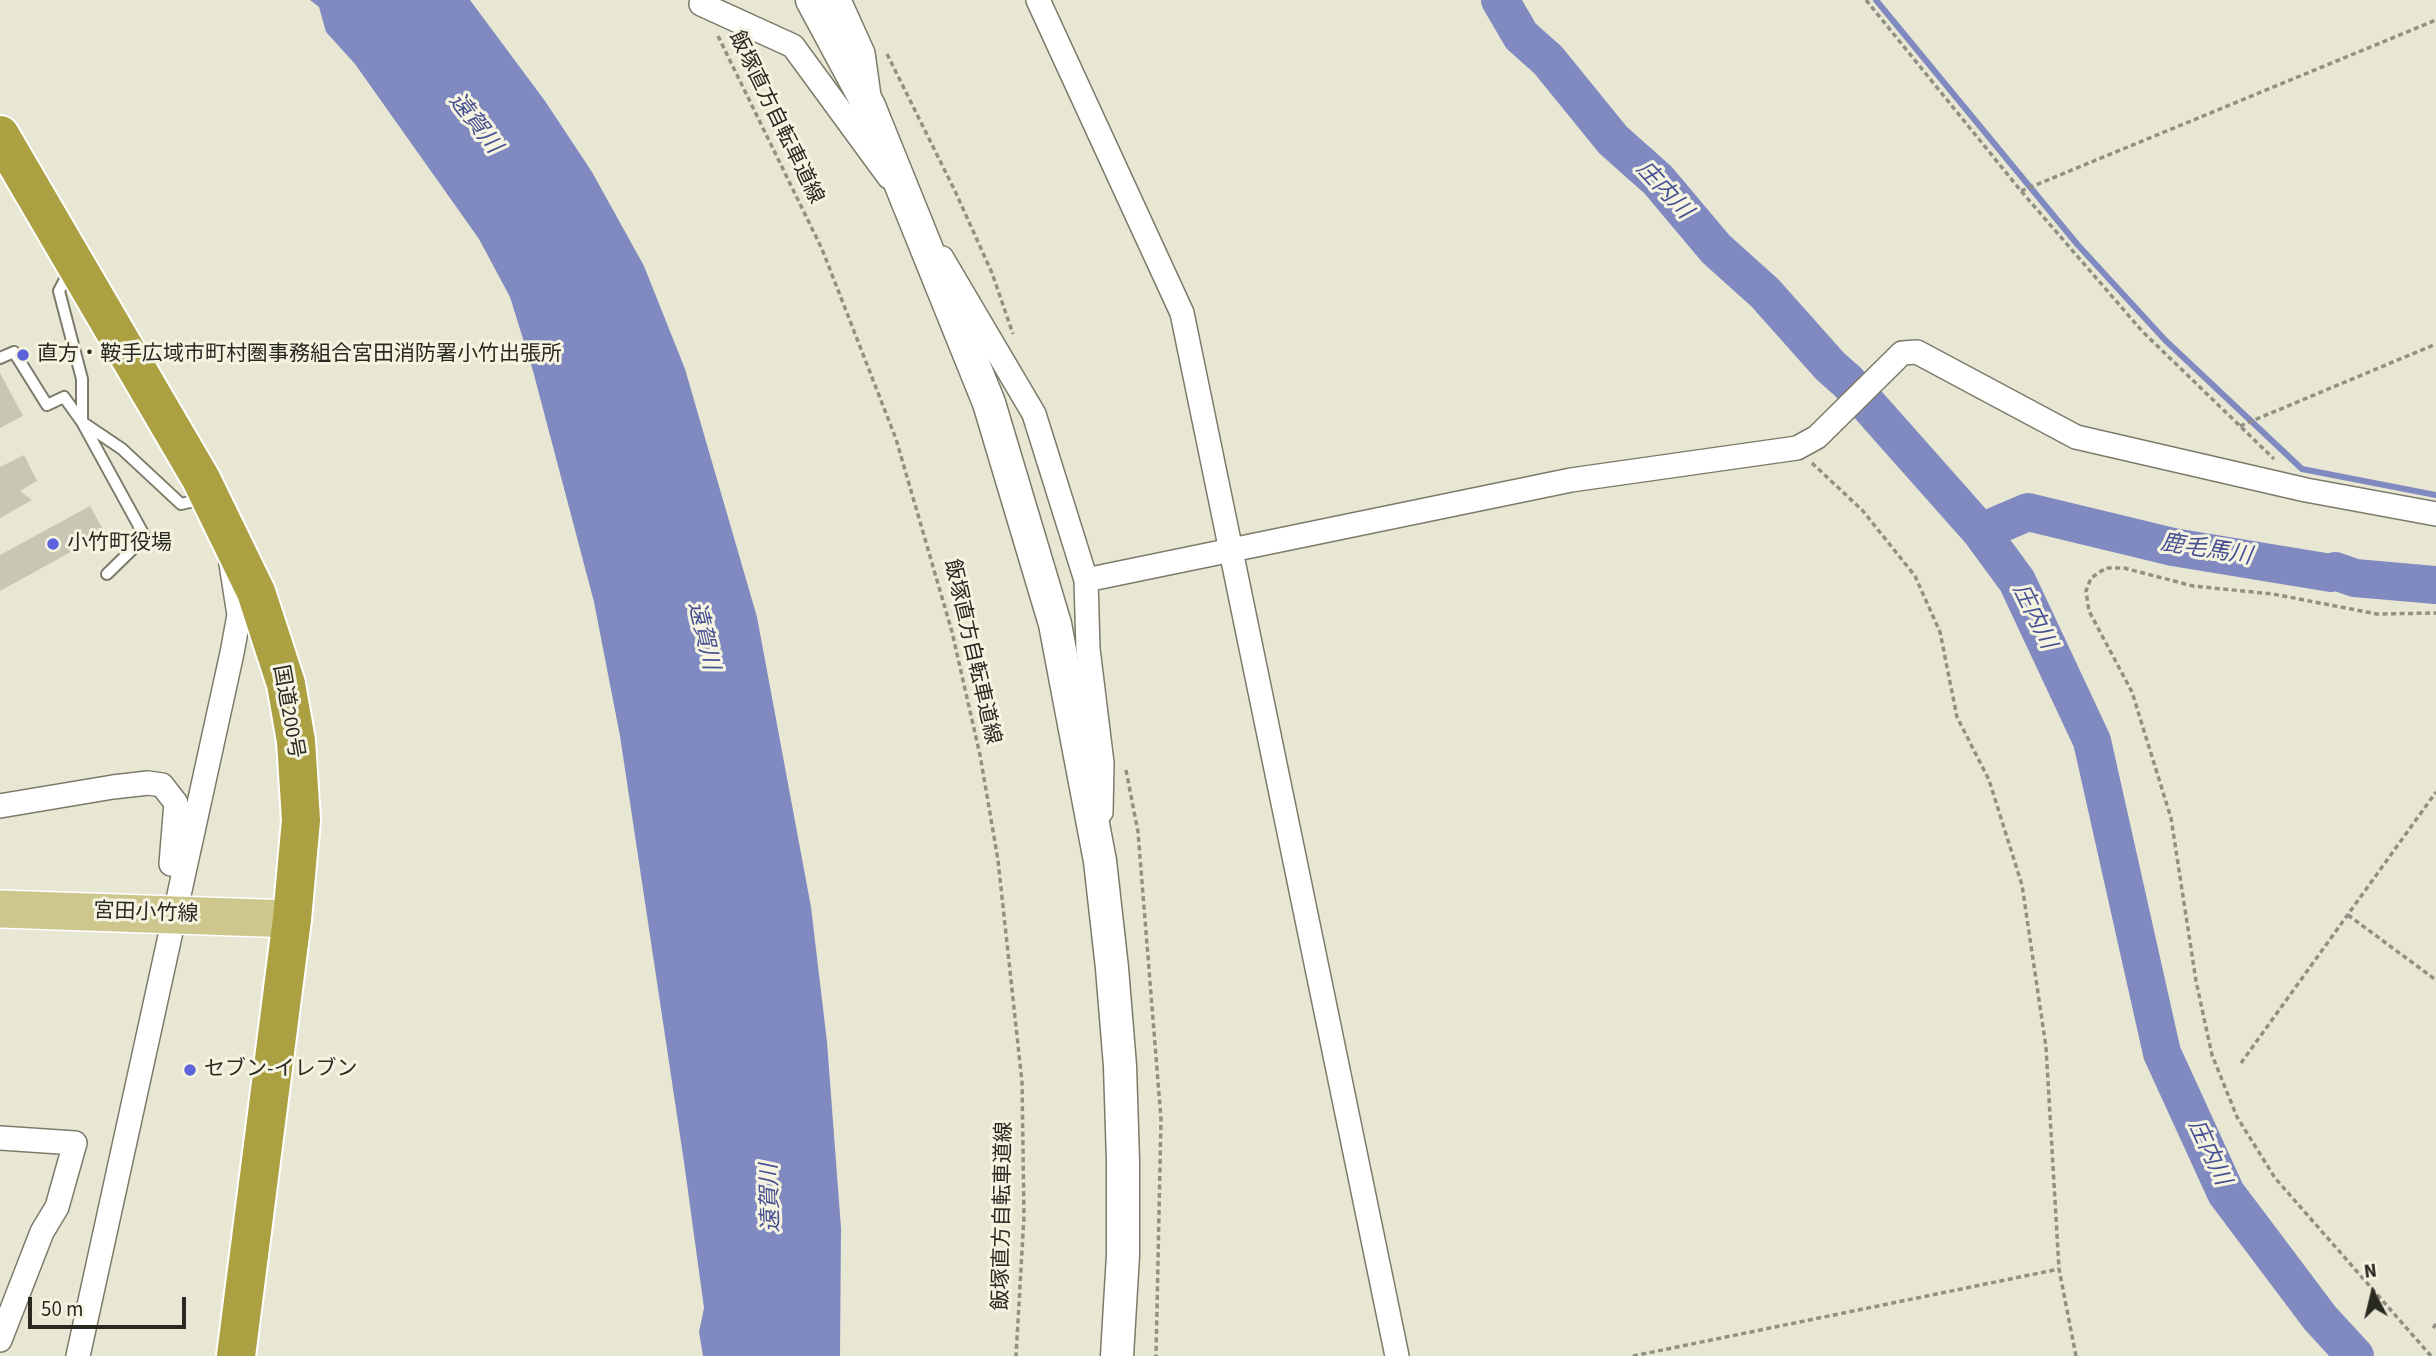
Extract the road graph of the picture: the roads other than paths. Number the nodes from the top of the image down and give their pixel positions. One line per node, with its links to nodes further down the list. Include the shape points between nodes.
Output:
1 (811, 0): 5 (street)
2 (839, 0): 5 (street, via 863,53)
3 (1038, 0): 13 (street, via 1182,313)
4 (701, 4): 7 (street, via 793,46)
5 (869, 106): 7 (street)
6 (0, 135): 8 (highway, 国道200号)
7 (912, 208): 15 (street, via 1034,414); 17 (street, via 989,403 1028,527 1055,624)
8 (74, 261): 10 (lane, via 59,291 82,379); 11 (highway, 国道200号)
9 (0, 358): 10 (lane, via 14,352 47,405 64,397)
10 (82, 422): 11 (lane, via 122,449 181,504); 14 (lane, via 145,537)
11 (218, 512): 19 (street, via 239,615); 20 (highway, 国道200号, via 272,637 286,684 296,741 301,820)
12 (2436, 514): 13 (street, via 2306,490 2077,437 1917,352 1902,353 1807,442 1571,480)
13 (1232, 551): 15 (street); 27 (street)
14 (107, 573)
15 (1086, 580): 17 (street, via 1088,649 1102,762)
16 (0, 806): 19 (street, via 148,782 162,785 176,803 166,885)
17 (1097, 842): 26 (street, via 1121,1080 1123,1255)
18 (0, 909): 19 (main road, 宮田小竹線)
19 (171, 914): 20 (main road, 宮田小竹線); 24 (street)
20 (292, 919): 25 (highway, 国道200号)
21 (0, 1138): 22 (street, via 75,1143 57,1207)
22 (10, 1280): 23 (street)
23 (0, 1340)
24 (78, 1356)
25 (236, 1356)
26 (1117, 1356)
27 (1398, 1356)

